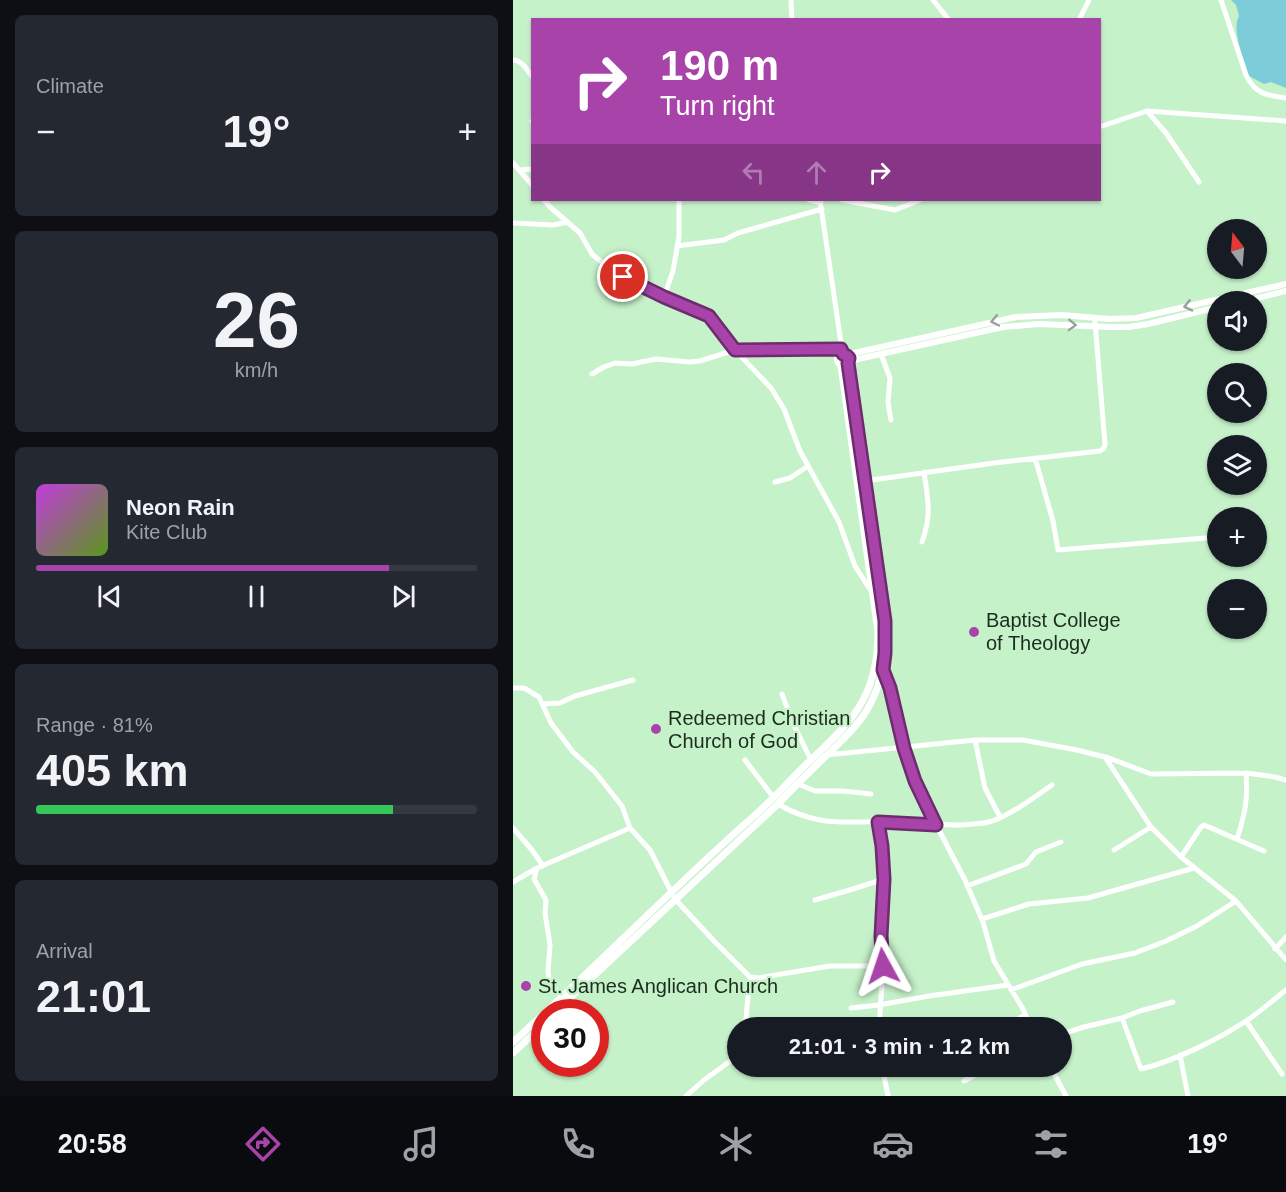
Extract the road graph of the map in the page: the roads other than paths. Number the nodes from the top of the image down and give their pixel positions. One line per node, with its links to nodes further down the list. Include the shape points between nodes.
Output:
1 (791, 0): 5 (street)
2 (933, 0): 6 (street)
3 (1089, 0): 7 (street)
4 (1221, 0): 10 (street, via 1250,83 1263,94)
5 (792, 18)
6 (947, 18)
7 (1080, 18)
8 (513, 60): 9 (street, via 521,62)
9 (531, 75)
10 (1286, 98)
11 (1147, 111): 12 (street); 13 (street); 17 (street)
12 (1286, 121)
13 (1101, 126)
14 (513, 163): 16 (street)
15 (531, 169): 16 (street)
16 (520, 170): 18 (street)
17 (1199, 182)
18 (531, 184)
19 (545, 201): 24 (street)
20 (679, 201): 26 (street)
21 (847, 201): 22 (street, via 895,210)
22 (918, 201)
23 (821, 204): 26 (street, via 724,240); 36 (street)
24 (568, 222): 25 (street); 30 (street, via 606,267)
25 (513, 224)
26 (677, 246): 30 (street)
27 (1286, 284): 32 (street, one-way to 32, via 1147,316)
28 (1286, 291): 29 (street)
29 (1267, 296)
30 (664, 297): 34 (street, via 709,316)
31 (1207, 310): 33 (street, via 1148,324)
32 (1094, 318): 33 (street); 36 (street, one-way to 36, via 1015,317)
33 (1095, 326): 35 (street, one-way to 33, via 1003,327); 39 (street, via 1104,448 1100,452)
34 (735, 350): 36 (street); 37 (street, via 700,361 656,359 638,364 615,363); 40 (street, via 776,395)
35 (881, 354): 36 (street); 38 (street, via 890,378)
36 (845, 358): 42 (main road); 46 (main road)
37 (592, 374)
38 (891, 420)
39 (1035, 458): 41 (street); 44 (street, via 1059,550)
40 (808, 466): 43 (street); 46 (street, via 839,522 855,566)
41 (924, 472): 42 (street); 45 (street, via 929,515)
42 (865, 481): 47 (main road, via 885,621)
43 (775, 482)
44 (1207, 538)
45 (922, 542)
46 (871, 591): 57 (main road, via 878,642 870,686 852,718)
47 (883, 670): 53 (street); 54 (main road, via 867,710)
48 (633, 680): 51 (street, via 560,703)
49 (513, 688): 51 (street, via 524,688 540,697)
50 (782, 694): 57 (street)
51 (543, 704): 69 (street, via 551,723 573,752 622,806)
52 (975, 740): 53 (street); 55 (street, via 1023,740); 64 (street, via 985,789)
53 (904, 748): 54 (street); 66 (street)
54 (826, 755): 60 (main road)
55 (1105, 757): 58 (street, via 1151,774); 67 (street)
56 (745, 760): 63 (street)
57 (811, 760): 60 (main road)
58 (1246, 773): 59 (street); 70 (street, via 1246,810)
59 (1286, 780)
60 (794, 782): 62 (street, via 815,791); 63 (main road)
61 (1052, 785): 64 (street)
62 (871, 794)
63 (776, 801): 65 (street, via 791,812 822,820); 80 (main road)
64 (1000, 817): 66 (street, via 978,824)
65 (878, 822): 66 (street); 77 (street)
66 (936, 825): 79 (street)
67 (1151, 827): 72 (street); 74 (street)
68 (513, 828): 75 (street, via 532,850)
69 (630, 828): 75 (street); 80 (street, via 650,850)
70 (1237, 839): 73 (street); 74 (street, via 1204,825)
71 (1061, 842): 79 (street, via 1036,852 1026,864)
72 (1114, 850)
73 (1265, 851)
74 (1181, 857): 76 (street)
75 (540, 867): 78 (street); 91 (street, via 534,879 546,900 549,980)
76 (1194, 868): 82 (street); 83 (street, via 1088,898 1029,904)
77 (884, 879): 81 (street); 87 (street)
78 (513, 882)
79 (967, 886): 83 (street)
80 (673, 895): 88 (street); 91 (main road); 92 (main road)
81 (815, 900)
82 (1236, 901): 85 (street); 89 (street, via 1197,926 1135,953 1082,964)
83 (982, 919): 89 (street, via 994,961)
84 (1286, 937): 85 (street)
85 (1275, 949): 86 (street)
86 (1286, 960)
87 (883, 966): 88 (street, via 830,966); 94 (street)
88 (750, 977): 97 (street)
89 (1009, 987): 94 (street); 96 (street)
90 (1286, 990): 101 (street)
91 (563, 995): 104 (main road)
92 (568, 999)
93 (1173, 1002): 100 (street)
94 (879, 1005): 95 (street); 98 (street)
95 (851, 1008)
96 (1025, 1015): 99 (street)
97 (745, 1017)
98 (879, 1017)
99 (1021, 1017)
100 (1122, 1018): 102 (street); 106 (street, via 1141,1069)
101 (1245, 1022): 106 (street); 108 (street)
102 (1072, 1031)
103 (531, 1036): 105 (main road)
104 (514, 1038)
105 (513, 1053)
106 (1180, 1055): 116 (street)
107 (727, 1063): 113 (street)
108 (1282, 1074)
109 (884, 1077): 114 (street)
110 (971, 1077): 112 (street)
111 (1056, 1077): 115 (street)
112 (964, 1081)
113 (686, 1096)
114 (888, 1096)
115 (1066, 1096)
116 (1188, 1096)

